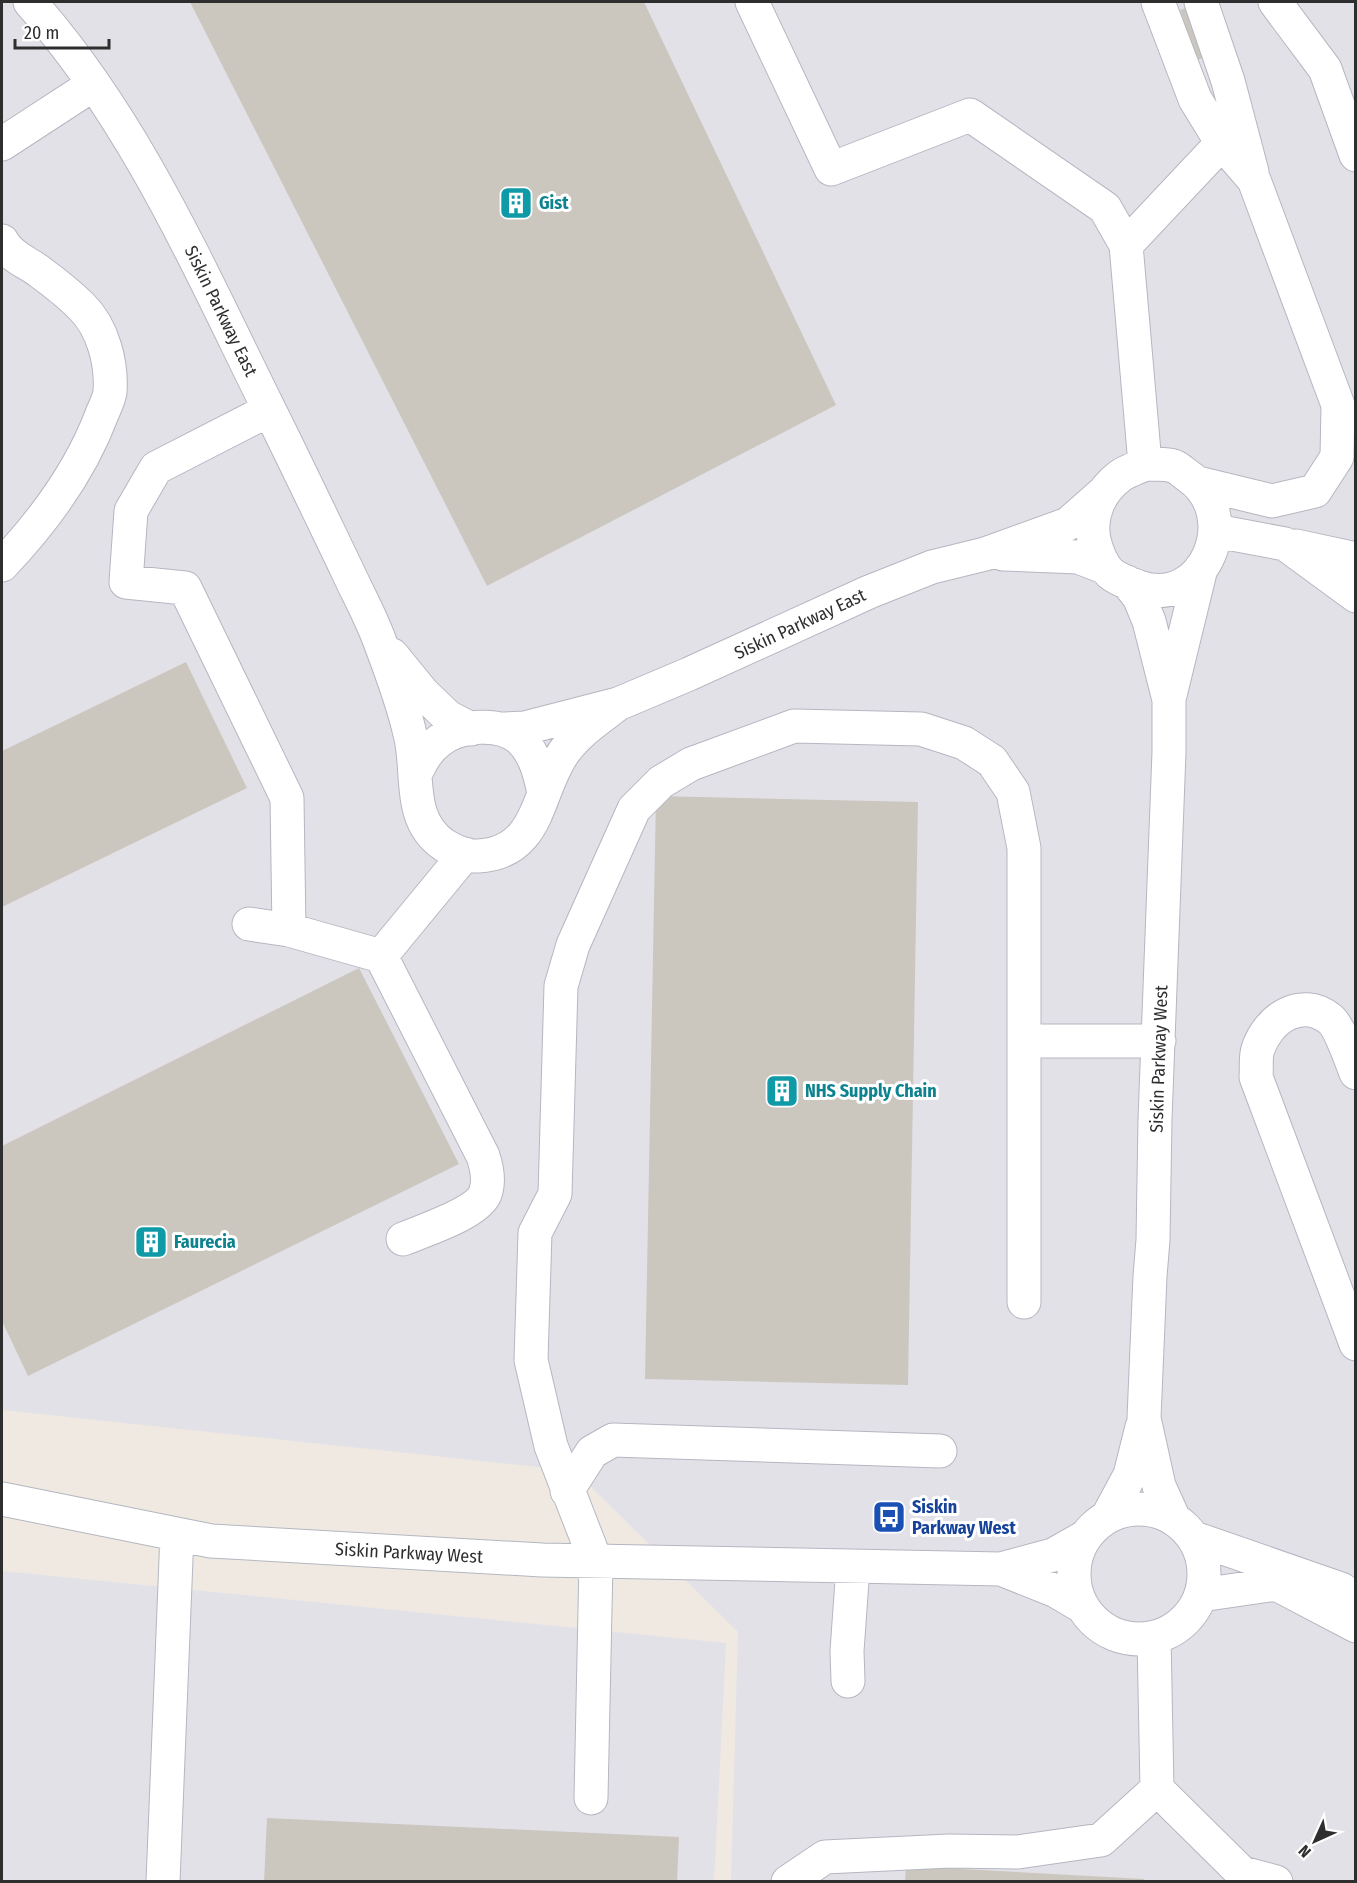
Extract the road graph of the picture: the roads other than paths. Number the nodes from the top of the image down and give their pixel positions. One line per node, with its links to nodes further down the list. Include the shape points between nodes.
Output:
1 (30, 2): 6 (street, Siskin Parkway East)
2 (752, 2): 12 (street, via 831,169 970,115 1105,208)
3 (1158, 2): 7 (street, via 1195,99)
4 (1201, 2): 10 (street, via 1228,81)
5 (1275, 2): 9 (street, via 1325,69)
6 (94, 84): 8 (street); 13 (street, Siskin Parkway East, via 169,206)
7 (1222, 143): 10 (street); 12 (street)
8 (2, 144)
9 (1356, 155)
10 (1254, 180): 15 (street, via 1338,405 1338,457 1315,491 1272,501)
11 (2, 241): 21 (street, via 5,248 84,309 98,329 109,362 110,394 96,431 66,484 24,542)
12 (1126, 245): 14 (street)
13 (269, 410): 25 (street, Siskin Parkway East); 34 (street, via 156,468 130,511 126,582 185,588 287,798)
14 (1145, 464): 15 (street, via 1173,466); 16 (street, via 1121,476)
15 (1198, 483): 17 (street, via 1212,506)
16 (1103, 493): 19 (street, Siskin Parkway East, via 1068,524); 23 (street, via 1093,520 1093,535 1096,551)
17 (1215, 531): 18 (street); 22 (street, via 1211,554)
18 (1285, 544): 20 (street); 24 (street)
19 (985, 554): 23 (street, Siskin Parkway East, via 1078,557); 27 (street, Siskin Parkway East, via 932,567 869,592)
20 (1356, 559)
21 (2, 565)
22 (1201, 568): 23 (street, via 1184,584 1166,589 1146,589); 26 (street, Siskin Parkway West)
23 (1116, 574): 26 (street, Siskin Parkway West, via 1139,597)
24 (1356, 596)
25 (380, 640): 28 (street, Siskin Parkway East, via 423,693 448,717); 30 (street, Siskin Parkway East, via 411,736)
26 (1169, 700): 37 (street, Siskin Parkway West)
27 (618, 704): 29 (street, Siskin Parkway East, via 525,728); 31 (street, Siskin Parkway East, via 586,728 564,752)
28 (471, 729): 29 (street); 30 (street, via 440,740 425,754)
29 (504, 729): 31 (street, via 520,739 533,755)
30 (415, 775): 32 (street, via 416,800 425,825 436,839 454,852)
31 (544, 793): 32 (street, via 535,820 524,836 496,853)
32 (465, 854): 35 (street)
33 (249, 924): 34 (street)
34 (290, 930): 35 (street)
35 (381, 956): 39 (street, via 483,1156 488,1174 485,1193 475,1206)
36 (1024, 1041): 37 (street); 40 (street); 44 (street, via 1024,848 1014,792 992,761 964,743 921,729 794,726 691,764 661,782 634,809 573,945 561,986 555,1194 535,1233 531,1360 551,1446)
37 (1159, 1041): 42 (street, Siskin Parkway West)
38 (1356, 1073): 41 (street, via 1331,1020 1314,1009 1288,1012 1270,1027 1258,1050 1256,1077)
39 (403, 1239)
40 (1023, 1302)
41 (1356, 1344)
42 (1144, 1418): 46 (street, Siskin Parkway West, via 1130,1475); 47 (street, Siskin Parkway West, via 1159,1485)
43 (940, 1451): 44 (street, via 613,1440 592,1452)
44 (567, 1491): 50 (street)
45 (2, 1499): 48 (street, Siskin Parkway West)
46 (1109, 1514): 47 (street, via 1142,1508); 49 (street)
47 (1184, 1528): 53 (street, via 1204,1569); 54 (street)
48 (177, 1534): 50 (street, Siskin Parkway West, via 222,1542); 61 (street)
49 (1083, 1538): 52 (street, Siskin Parkway West, via 1053,1555); 55 (street, via 1075,1581)
50 (596, 1562): 51 (street, Siskin Parkway West); 60 (street)
51 (853, 1567): 52 (street, Siskin Parkway West); 58 (street)
52 (1001, 1569): 55 (street, Siskin Parkway West, via 1056,1591)
53 (1200, 1595): 56 (street, via 1276,1584); 57 (street, via 1189,1615 1171,1631)
54 (1351, 1595)
55 (1083, 1607): 57 (street, via 1096,1624 1120,1636)
56 (1356, 1626)
57 (1154, 1638): 59 (street)
58 (848, 1682)
59 (1157, 1789): 62 (street, via 1101,1840 1018,1852 825,1857); 63 (street, via 1242,1873)
60 (591, 1798)
61 (163, 1881)
62 (788, 1881)
63 (1276, 1881)

